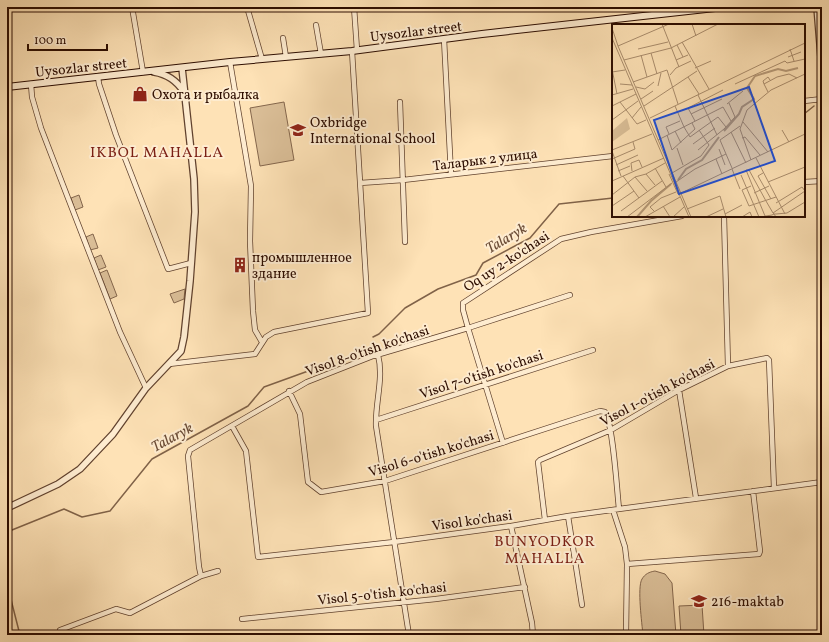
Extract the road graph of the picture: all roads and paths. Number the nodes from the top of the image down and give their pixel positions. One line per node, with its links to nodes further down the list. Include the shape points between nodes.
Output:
1 (132, 7): 18 (street)
2 (230, 7): 3 (street)
3 (248, 7): 13 (street)
4 (354, 7): 10 (street)
5 (724, 7): 9 (main road, Uysozlar street)
6 (817, 7): 16 (street)
7 (316, 25): 11 (street)
8 (283, 38): 12 (street)
9 (444, 39): 10 (main road, Uysozlar street); 27 (street)
10 (355, 51): 11 (main road, Uysozlar street); 31 (street)
11 (321, 54): 12 (main road, Uysozlar street)
12 (286, 57): 13 (main road, Uysozlar street)
13 (262, 59): 14 (main road, Uysozlar street)
14 (230, 62): 15 (main road, Uysozlar street); 38 (street, via 251,186 253,311 255,330)
15 (182, 68): 17 (main road, Uysozlar street); 22 (street)
16 (822, 69)
17 (152, 71): 18 (main road, Uysozlar street); 22 (street, via 171,78)
18 (143, 72): 19 (main road, Uysozlar street)
19 (98, 77): 20 (main road, Uysozlar street); 35 (street, via 116,135 168,269)
20 (31, 84): 21 (main road, Uysozlar street); 44 (street, via 41,128 120,332)
21 (7, 87)
22 (185, 94): 35 (street, via 194,191)
23 (822, 99): 24 (street)
24 (805, 101)
25 (400, 102): 28 (street)
26 (612, 156): 27 (street, Таларык 2 улица)
27 (451, 174): 28 (street, Таларык 2 улица)
28 (403, 180): 31 (street, Таларык 2 улица); 34 (street)
29 (822, 181): 30 (street)
30 (805, 182)
31 (360, 183): 38 (street, via 368,313 274,332)
32 (676, 217): 37 (street, Oq uy 2-ko'chasi, via 561,239 463,303 462,310)
33 (724, 217): 42 (street)
34 (405, 242)
35 (192, 263): 41 (street, via 183,342 178,355)
36 (570, 295): 37 (street, Visol 8-o'tish ko'chasi)
37 (468, 328): 40 (street, Visol 8-o'tish ko'chasi); 43 (street, Oq uy 2-ko'chasi)
38 (262, 342): 41 (street, via 255,354)
39 (593, 350): 43 (street, Visol 7-o'tish ko'chasi)
40 (378, 355): 46 (street, Visol 8-o'tish ko'chasi); 47 (street, via 381,366)
41 (169, 364): 44 (street)
42 (728, 366): 45 (street, Visol 1-o'tish ko'chasi); 53 (street, Visol 1-o'tish ko'chasi, via 767,358 769,360)
43 (485, 384): 47 (street, Visol 7-o'tish ko'chasi); 50 (street, Oq uy 2-ko'chasi)
44 (146, 388): 56 (street, via 113,434 80,469 58,484)
45 (679, 390): 49 (street, Visol 1-o'tish ko'chasi); 55 (street)
46 (289, 391): 48 (street, Visol 8-o'tish ko'chasi); 51 (street, Visol 6-o'tish ko'chasi, via 300,414 309,484 321,492)
47 (376, 420): 51 (street)
48 (232, 426): 62 (street, Visol ko'chasi, via 246,452 258,557); 65 (street, Visol 8-o'tish ko'chasi, via 190,450 188,456)
49 (611, 430): 50 (street, Visol 6-o'tish ko'chasi, via 605,412 600,411); 57 (street); 60 (street, Visol 1-o'tish ko'chasi, via 539,461)
50 (503, 443): 51 (street, Visol 6-o'tish ko'chasi)
51 (385, 481): 62 (street)
52 (822, 482): 53 (street, Visol ko'chasi)
53 (774, 488): 54 (street, Visol ko'chasi)
54 (753, 491): 55 (street, Visol ko'chasi); 63 (street, via 759,554)
55 (696, 498): 57 (street, Visol ko'chasi)
56 (7, 508)
57 (619, 509): 58 (street, Visol ko'chasi)
58 (613, 510): 59 (street, Visol ko'chasi); 63 (street, via 625,547)
59 (568, 516): 60 (street, Visol ko'chasi); 68 (street)
60 (545, 520): 61 (street, Visol ko'chasi)
61 (512, 526): 62 (street, Visol ko'chasi); 66 (street)
62 (394, 542): 67 (street)
63 (627, 564): 73 (street)
64 (218, 571): 65 (street)
65 (202, 576): 70 (street, via 130,613 116,609)
66 (525, 587): 67 (street, Visol 5-o'tish ko'chasi); 72 (street)
67 (405, 602): 69 (street, Visol 5-o'tish ko'chasi); 71 (street)
68 (582, 605)
69 (242, 619)
70 (60, 630)
71 (409, 635)
72 (533, 635)
73 (626, 635)

